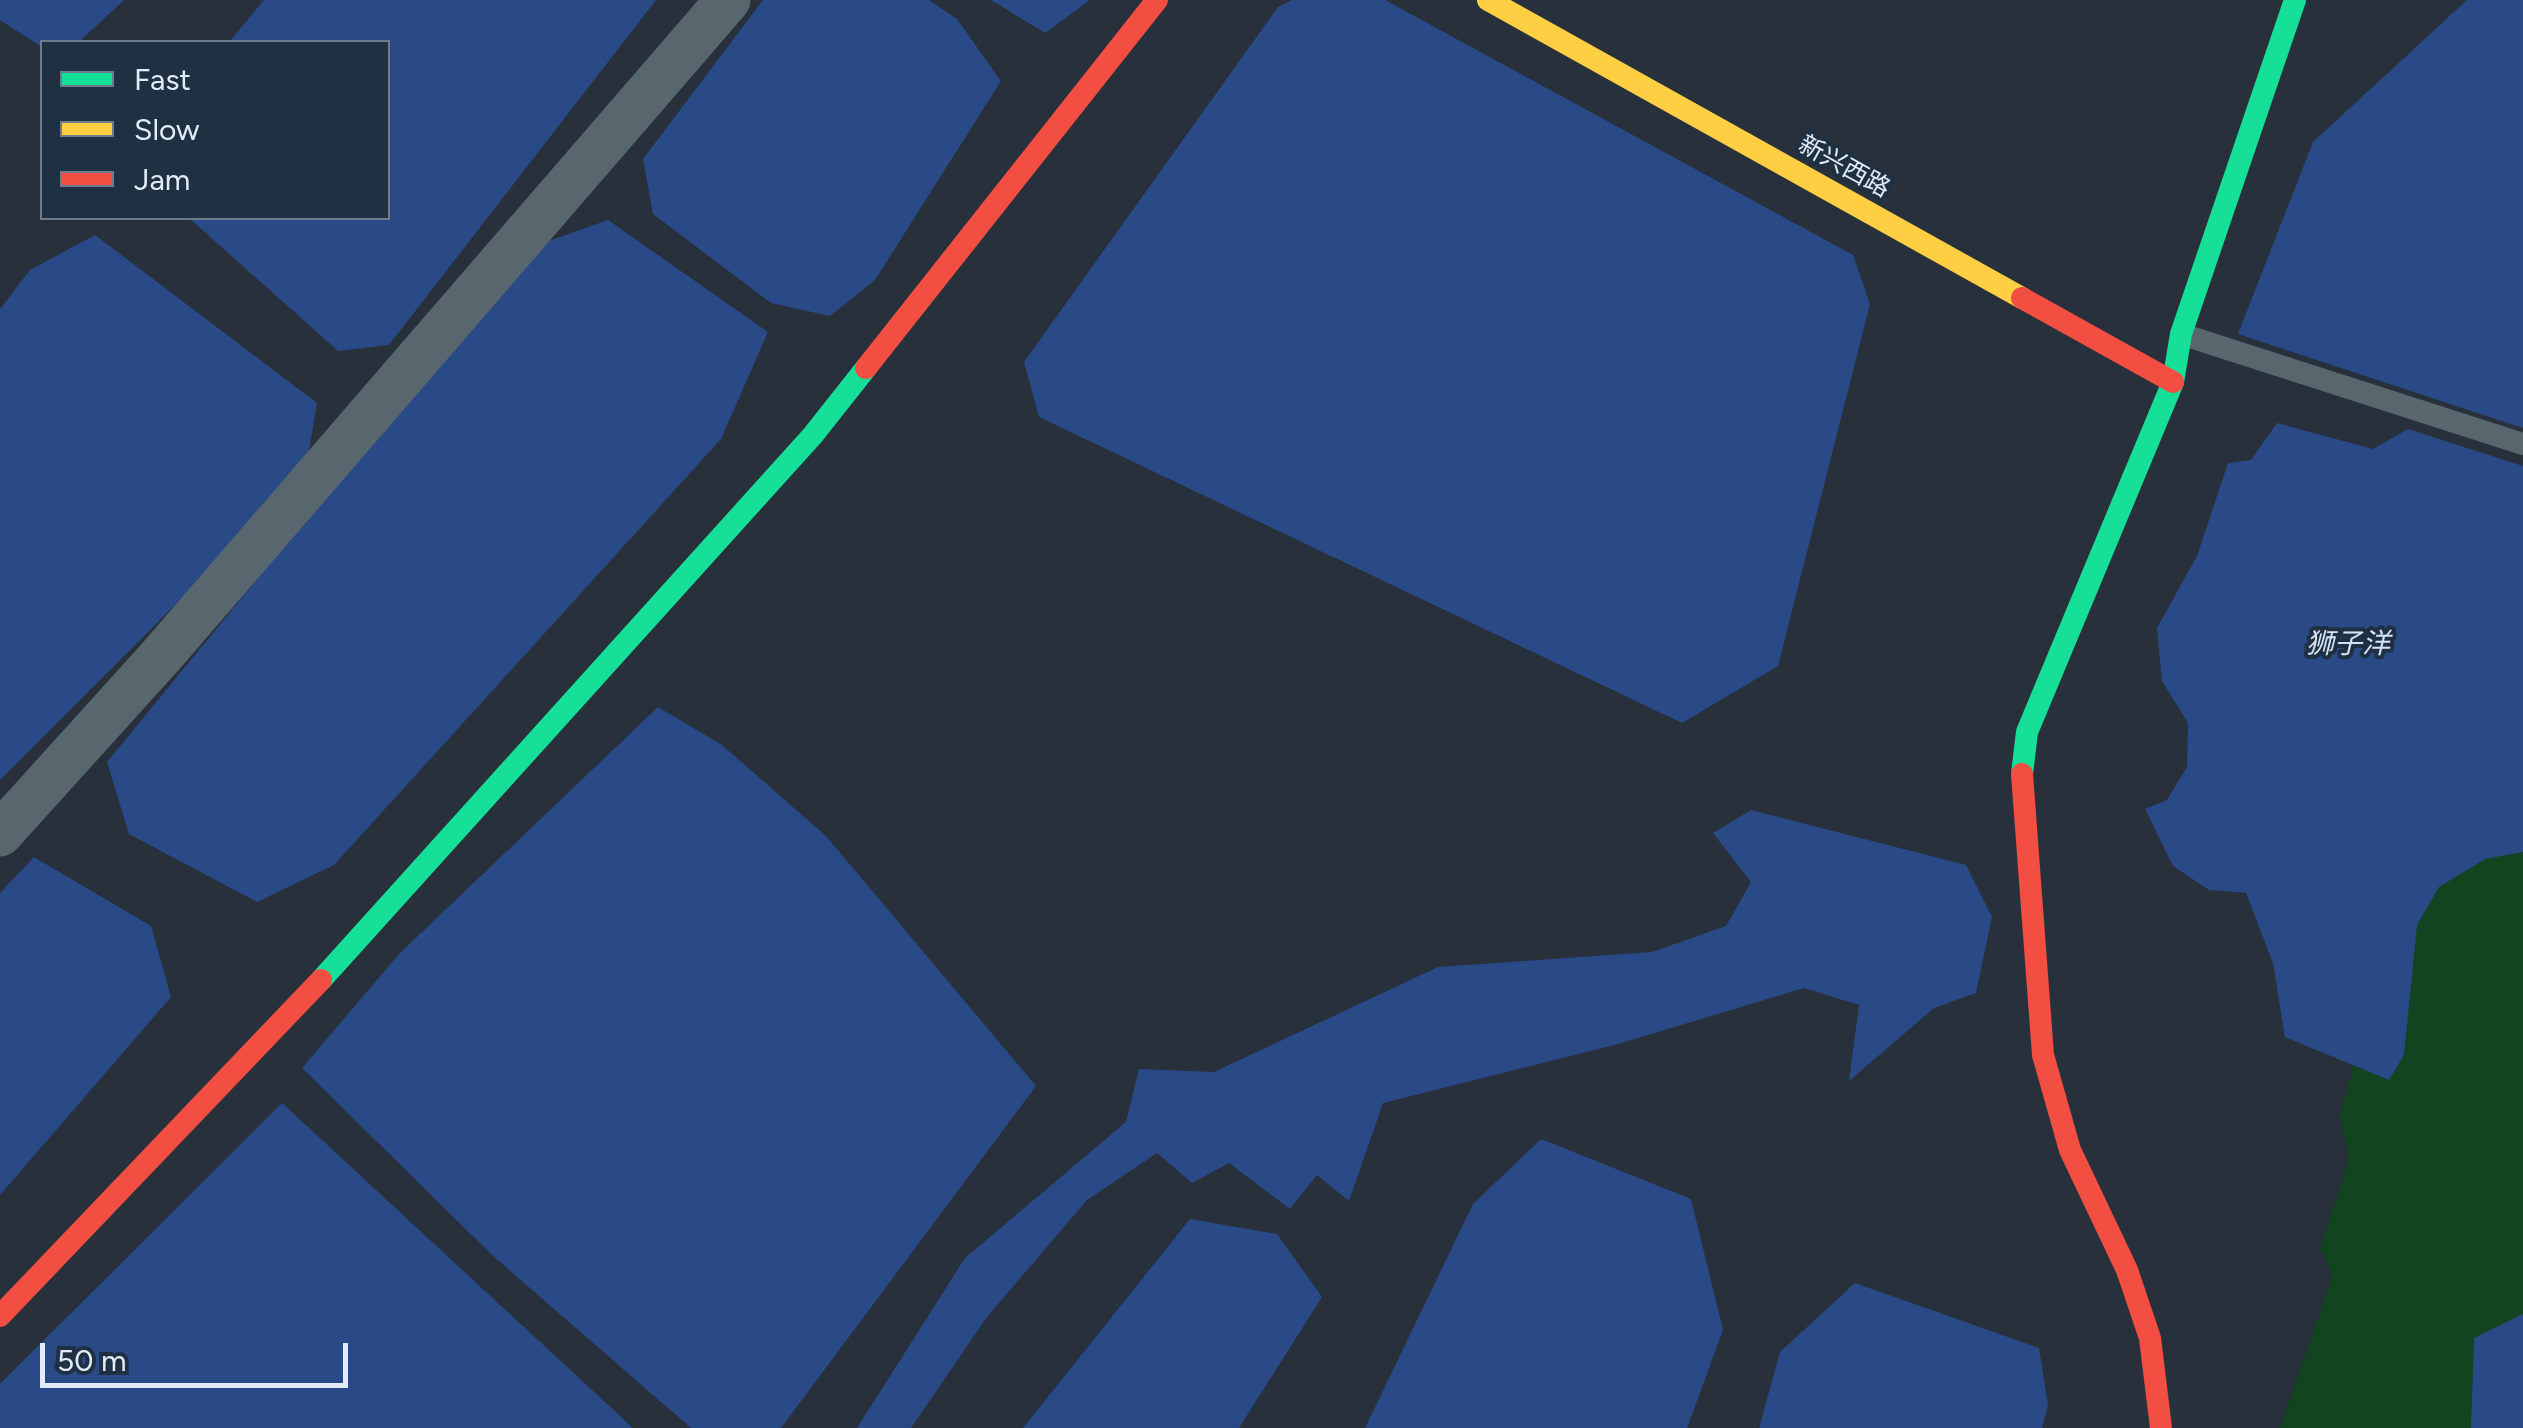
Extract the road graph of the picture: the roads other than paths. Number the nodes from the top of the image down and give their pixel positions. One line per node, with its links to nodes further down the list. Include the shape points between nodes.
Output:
1 (728, 0): 8 (street)
2 (1158, 0): 9 (street, via 814,435 264,1043)
3 (1488, 0): 6 (street, 新兴西路)
4 (2295, 0): 5 (street)
5 (2182, 334): 6 (street); 7 (lane)
6 (2173, 382): 10 (street, via 2027,732 2020,766 2044,1055 2070,1150 2150,1338)
7 (2523, 444)
8 (0, 834)
9 (0, 1316)
10 (2162, 1428)

